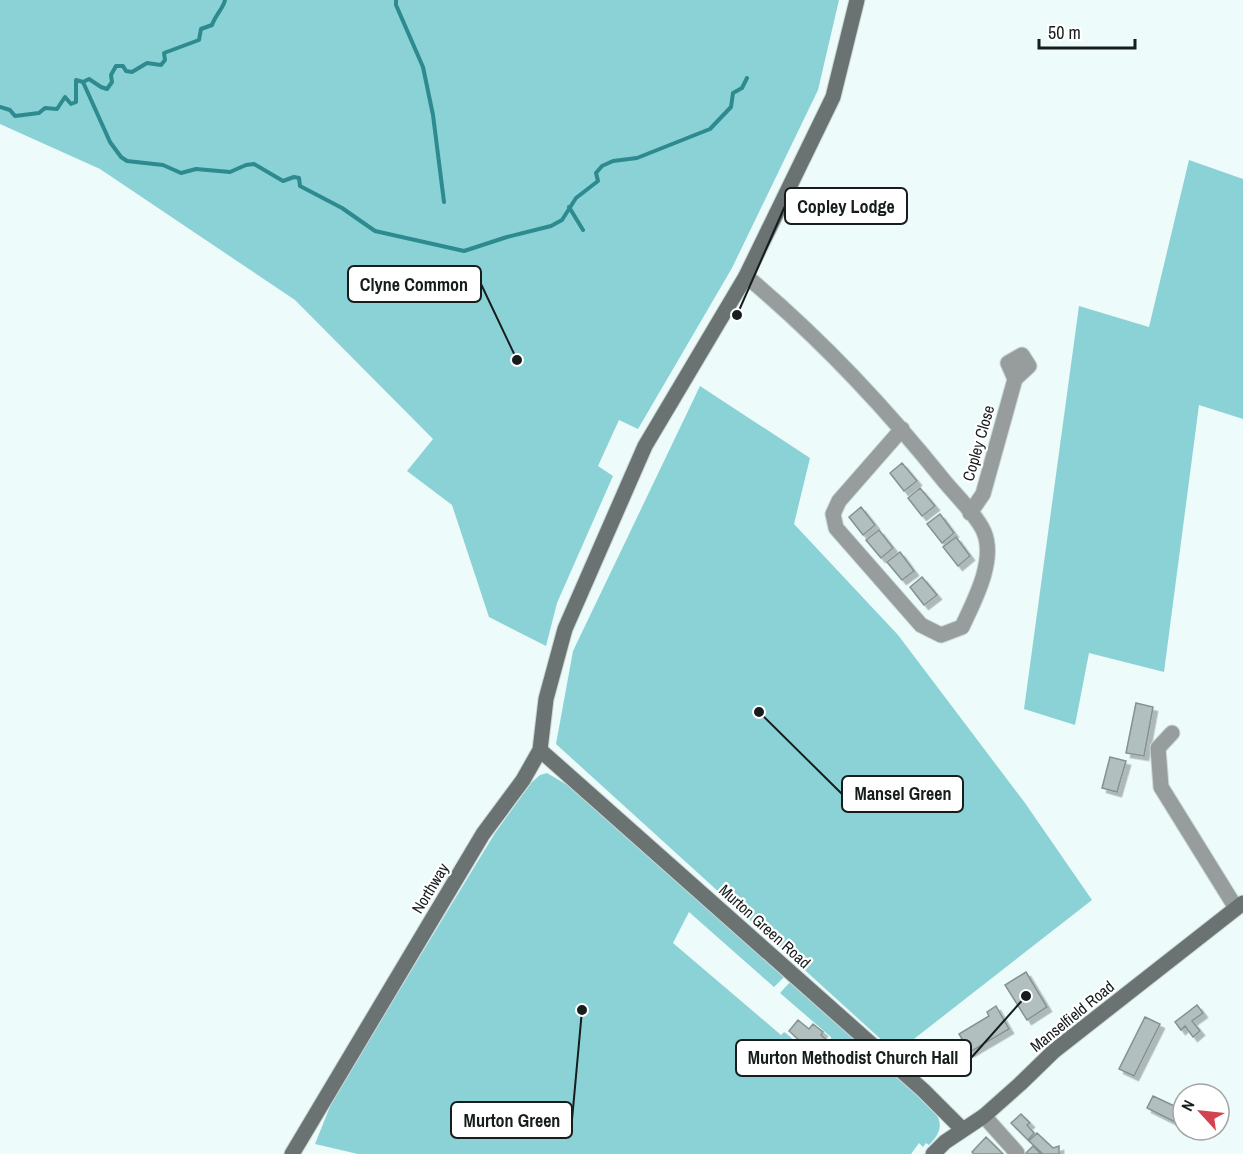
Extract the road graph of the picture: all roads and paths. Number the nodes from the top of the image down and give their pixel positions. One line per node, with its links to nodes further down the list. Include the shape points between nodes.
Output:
1 (857, 0): 2 (main road, Northway, via 833,97)
2 (746, 276): 4 (street, via 793,315); 7 (main road, Northway, via 645,446 565,629 546,699)
3 (1015, 379): 5 (street, Copley Close, via 983,494)
4 (902, 429): 5 (street); 5 (street, via 832,514 836,528 921,625 941,635 962,627 977,597 987,557 984,532)
5 (970, 513)
6 (1172, 733): 8 (street, Manselfield Road, via 1158,748 1161,787)
7 (540, 750): 10 (main road, Murton Green Road, via 923,1090); 12 (main road, Northway, via 524,780 483,834)
8 (1240, 905): 9 (main road, Manselfield Road, via 1054,1051)
9 (984, 1116): 10 (main road, Manselfield Road); 11 (street)
10 (963, 1130): 13 (main road, Manselfield Road)
11 (1017, 1153)
12 (292, 1154)
13 (933, 1154)

